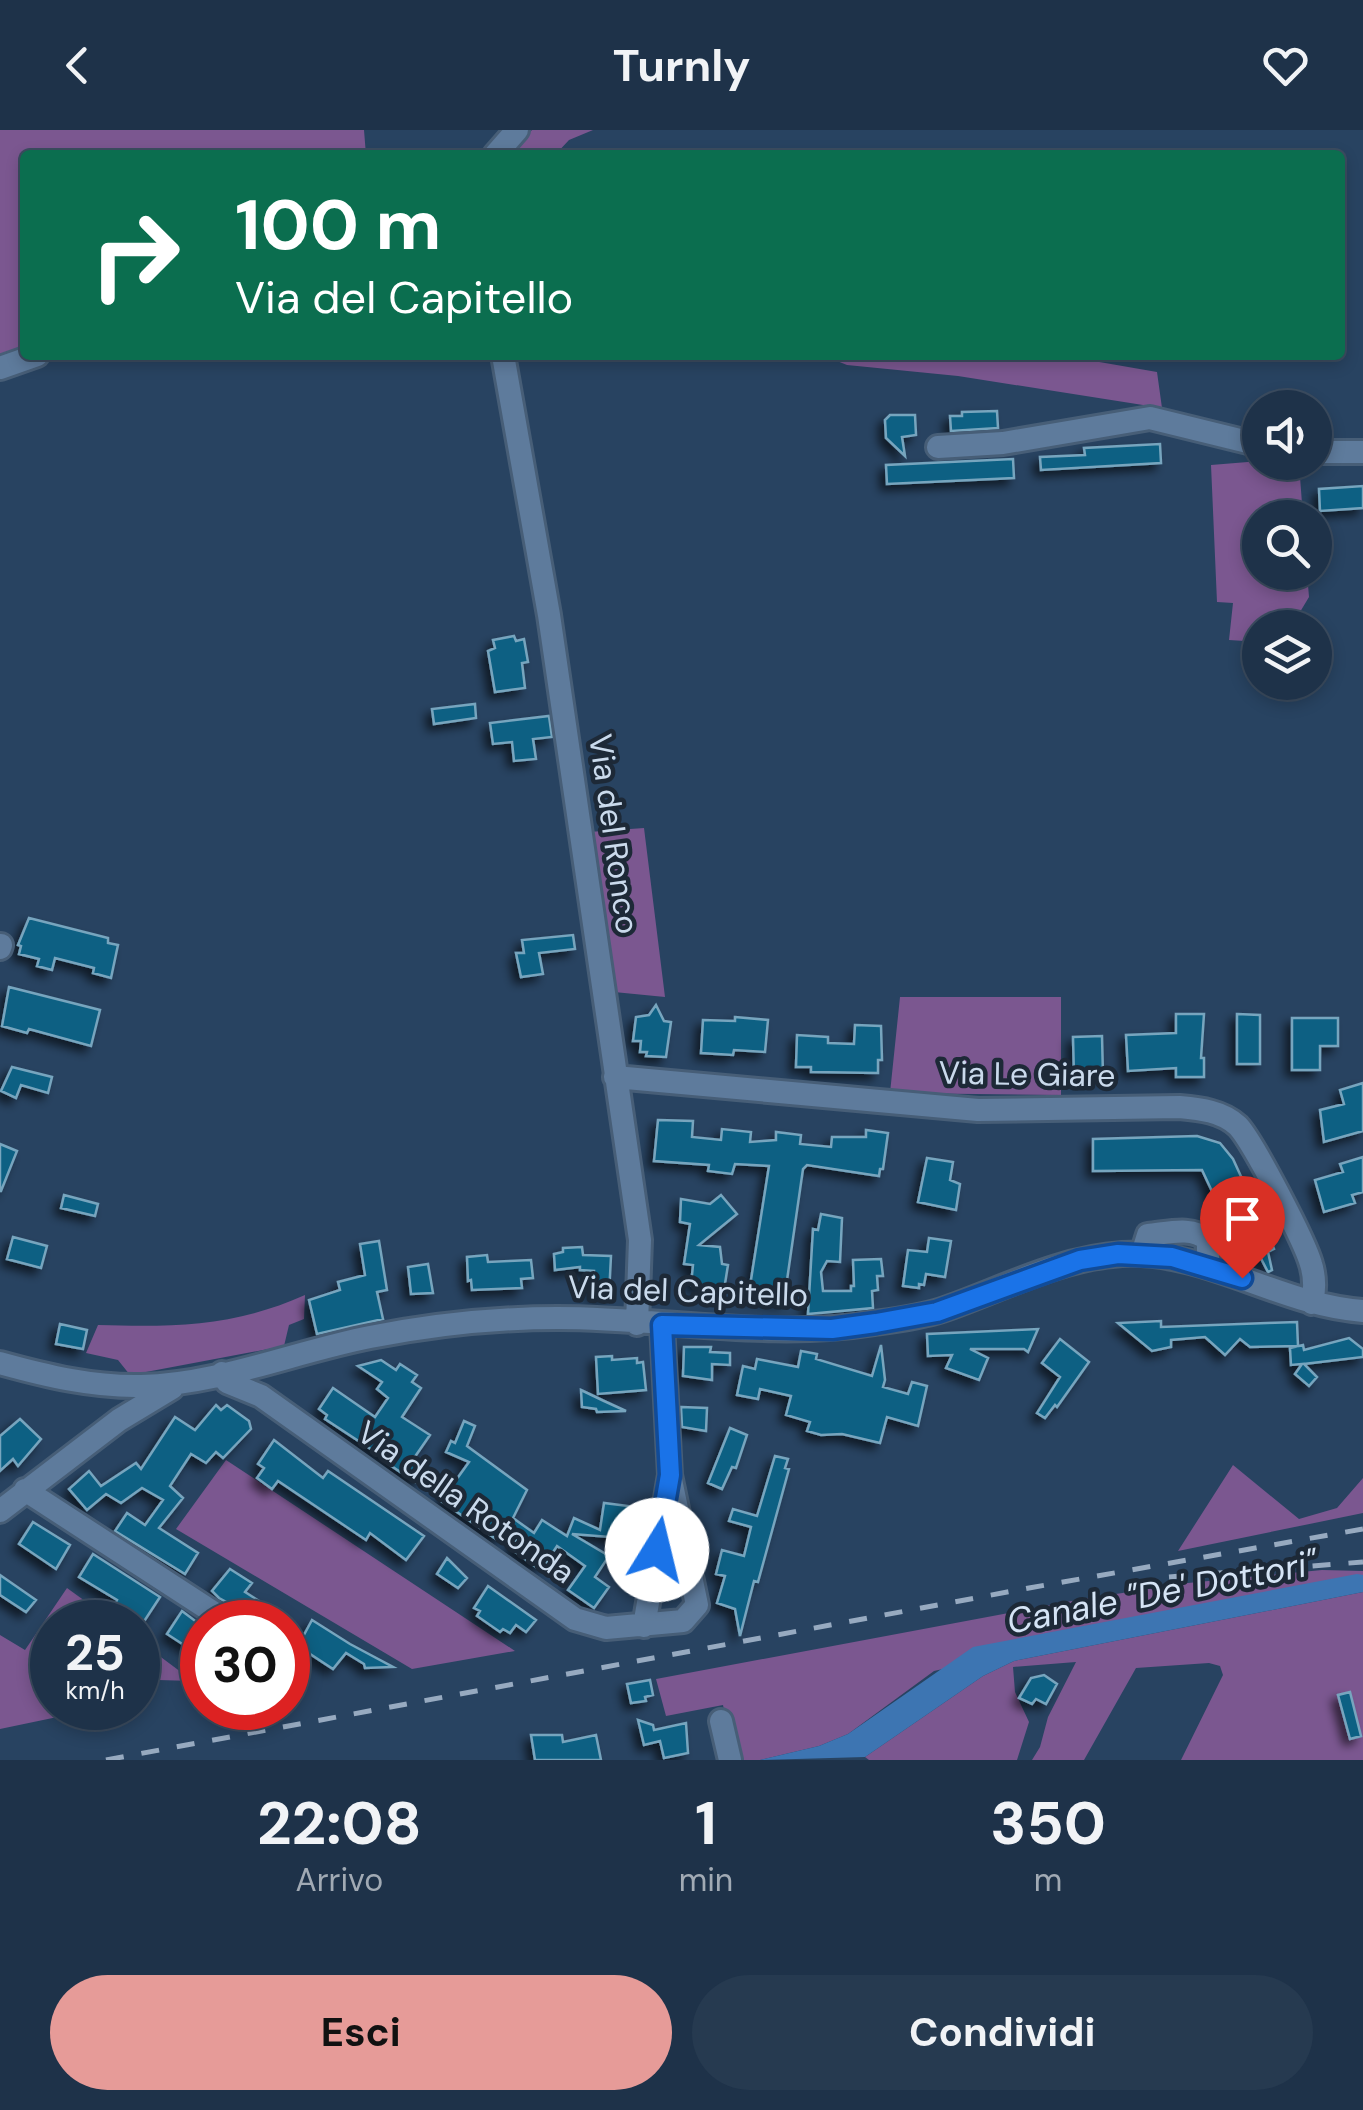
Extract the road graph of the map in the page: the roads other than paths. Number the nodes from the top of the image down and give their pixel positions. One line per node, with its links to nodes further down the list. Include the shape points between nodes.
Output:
1 (517, 130): 2 (street)
2 (499, 150)
3 (504, 360): 8 (street, Via del Ronco, via 549,614)
4 (1242, 441): 5 (street, via 1150,418 1003,444)
5 (938, 447)
6 (1363, 452): 7 (street)
7 (1332, 453)
8 (616, 1077): 9 (street, Via Le Giare, via 978,1110 1208,1110 1235,1123 1250,1140 1311,1262); 11 (street, Via del Ronco, via 640,1240)
9 (1312, 1303): 10 (street, Via del Capitello); 12 (street, Via del Capitello, via 1208,1266 1142,1254 1080,1260 937,1312 862,1325)
10 (1363, 1311)
11 (638, 1324): 12 (street, Via del Capitello); 14 (street, Via del Capitello, via 559,1318 447,1326)
12 (662, 1325): 20 (street)
13 (0, 1363): 17 (street, Via del Capitello)
14 (257, 1365): 15 (street, Via del Capitello); 18 (street)
15 (222, 1373): 16 (street, Via del Capitello); 18 (street, Via della Rotonda, via 227,1382)
16 (183, 1382): 17 (street, Via del Capitello); 19 (street)
17 (99, 1386): 19 (street)
18 (261, 1396): 24 (street, Via della Rotonda, via 575,1619 606,1628)
19 (120, 1420): 21 (street)
20 (670, 1475): 24 (street); 24 (street, Via della Rotonda, via 697,1604 683,1620)
21 (25, 1490): 22 (street); 23 (street)
22 (0, 1511)
23 (194, 1600)
24 (644, 1626)
25 (721, 1721): 26 (street)
26 (723, 1759)

